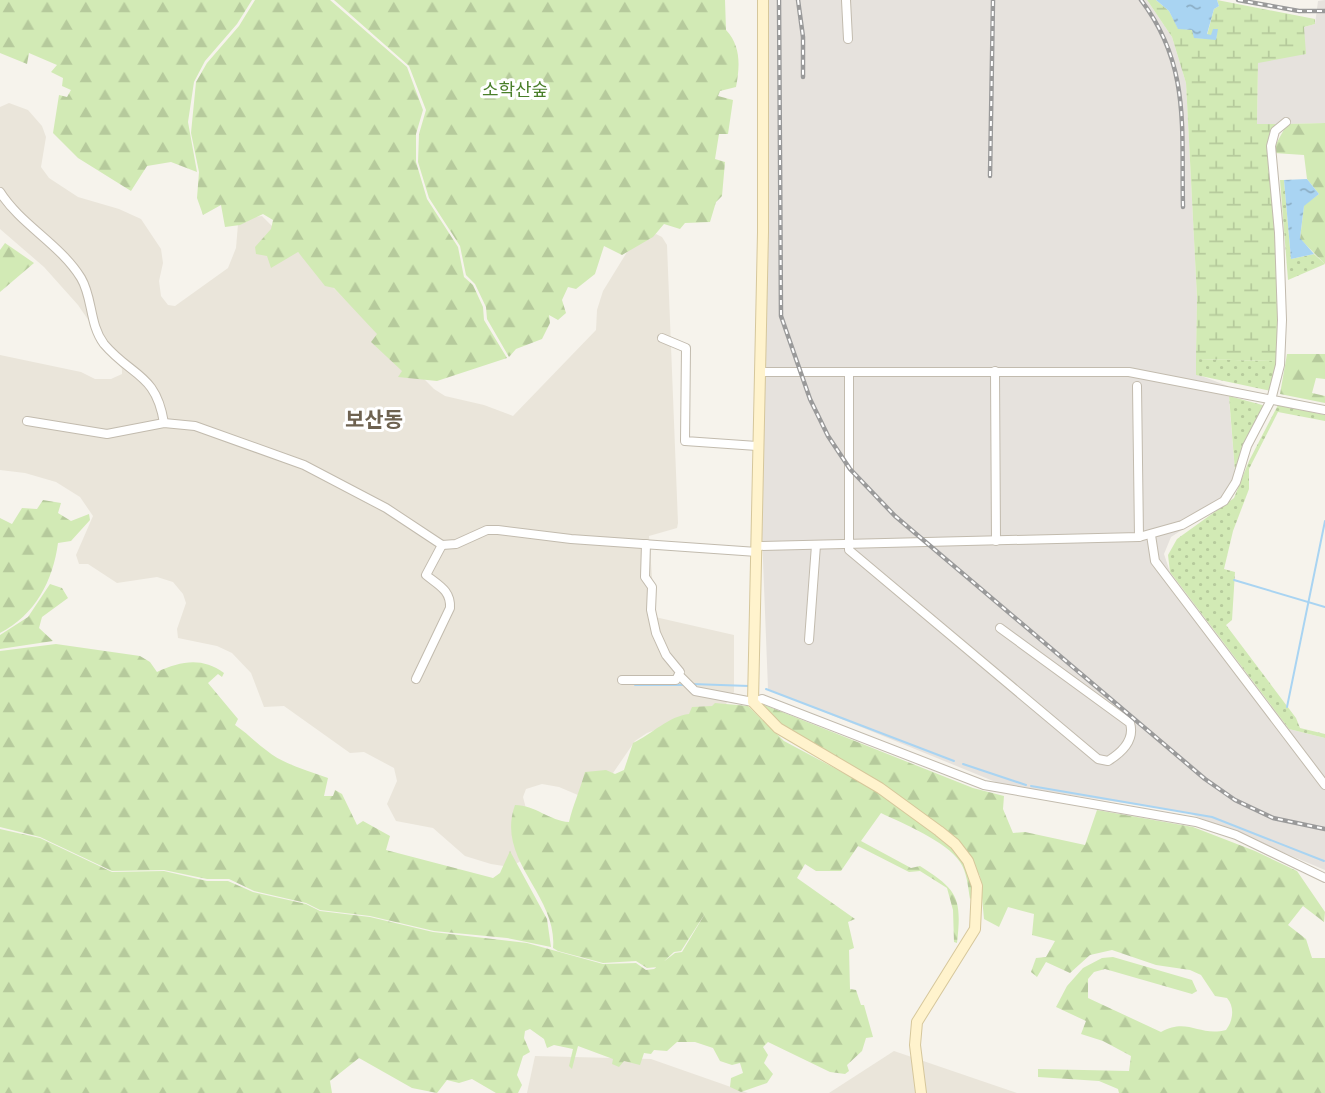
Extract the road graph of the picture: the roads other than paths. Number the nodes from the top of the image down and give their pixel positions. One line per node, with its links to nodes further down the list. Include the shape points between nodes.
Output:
1 (763, 0): 7 (street)
2 (846, 0): 3 (street)
3 (848, 39)
4 (1286, 122): 11 (street, via 1275,131 1270,146 1282,320 1280,365)
5 (0, 192): 14 (street, via 10,207 63,253 83,280 90,316 102,341 152,385)
6 (662, 338): 15 (street, via 686,348 685,441)
7 (760, 372): 8 (street); 15 (street)
8 (849, 372): 9 (street); 20 (street)
9 (995, 372): 11 (street, via 1129,372); 18 (street)
10 (1137, 386): 17 (street)
11 (1271, 400): 12 (street); 16 (street, via 1224,501 1195,520)
12 (1325, 410)
13 (27, 421): 14 (street, via 107,434)
14 (164, 423): 21 (street, via 195,426 304,465 386,508)
15 (757, 446): 23 (street)
16 (1151, 535): 17 (street); 30 (street, via 1155,561)
17 (1139, 537): 18 (street)
18 (996, 541): 20 (street)
19 (646, 544): 21 (street, via 487,530); 23 (street); 28 (street, via 645,577 652,587 656,634)
20 (847, 544): 22 (street); 24 (street, via 866,566 1098,759 1108,761 1117,755 1129,740 1130,723)
21 (442, 545): 26 (street, via 426,575 445,589 450,608)
22 (816, 545): 23 (street); 25 (street)
23 (757, 549): 29 (street)
24 (1000, 628)
25 (809, 640)
26 (416, 679)
27 (622, 680): 28 (street)
28 (685, 681): 29 (street, via 695,691)
29 (753, 702): 31 (street, via 762,699 1003,790 1196,822 1236,835); 32 (street, via 778,728 880,788 955,844 973,873 978,900 975,929 917,1022)
30 (1325, 785)
31 (1325, 878)
32 (921, 1093)

